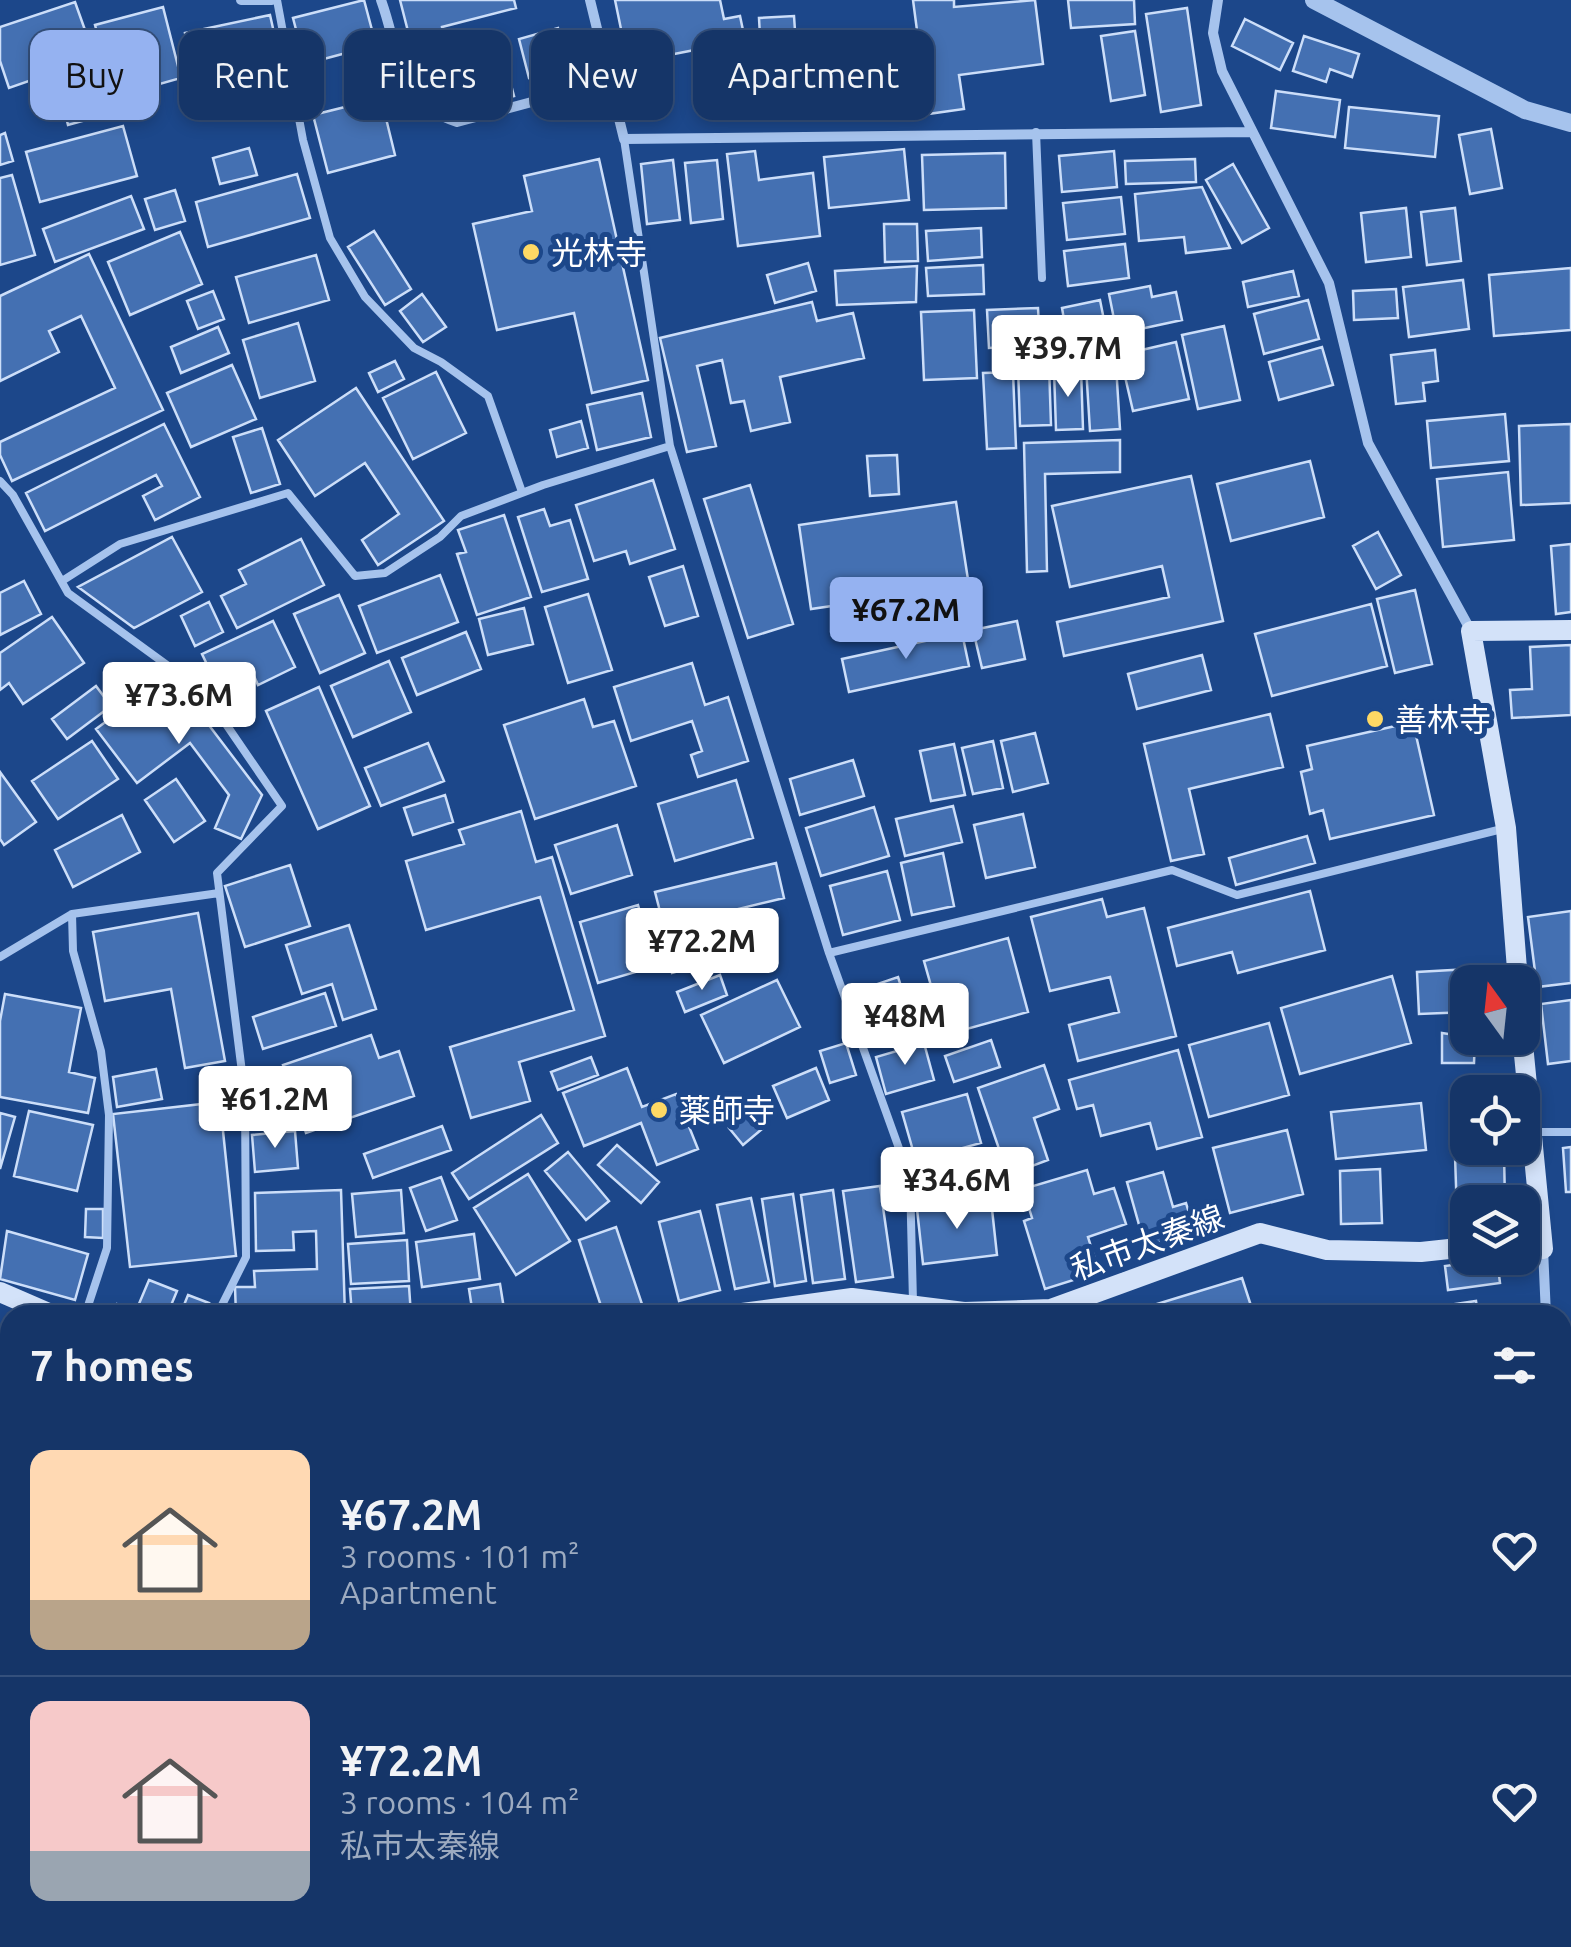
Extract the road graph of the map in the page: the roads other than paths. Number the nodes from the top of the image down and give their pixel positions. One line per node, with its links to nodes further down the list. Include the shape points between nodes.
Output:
1 (240, 0): 2 (street)
2 (274, 0): 17 (lane, via 330,238 365,297 414,348 488,396)
3 (381, 0): 8 (street, via 409,91 433,114 457,122)
4 (590, 0): 7 (street)
5 (1218, 0): 12 (street, via 1213,33 1222,71)
6 (1314, 0): 10 (street, via 1525,110)
7 (597, 30)
8 (531, 103)
9 (619, 120): 13 (street)
10 (1571, 123)
11 (1036, 132): 12 (street); 13 (street); 14 (lane)
12 (1251, 132): 19 (street, via 1329,283 1368,443)
13 (624, 139): 15 (lane)
14 (1042, 278)
15 (670, 446): 17 (lane); 24 (lane)
16 (0, 481): 18 (lane)
17 (522, 492): 18 (lane, via 461,516 385,573 355,576 288,493 120,544)
18 (62, 582): 22 (lane, via 68,593 204,692 282,806 218,873)
19 (1470, 630): 20 (main road); 21 (main road)
20 (1571, 630)
21 (1506, 828): 24 (lane, via 1237,894 1172,870); 26 (main road)
22 (219, 893): 23 (lane); 34 (lane, via 245,1096 246,1256)
23 (72, 914): 25 (lane); 33 (lane, via 73,951 101,1052 109,1114 106,1248)
24 (829, 953): 35 (lane, via 910,1179)
25 (0, 957)
26 (1517, 965)
27 (1540, 1132): 28 (lane)
28 (1571, 1132)
29 (1450, 1249): 36 (main road, 私市太秦線, via 1327,1250 1260,1233)
30 (1538, 1275): 37 (street)
31 (0, 1292): 32 (main road)
32 (30, 1305)
33 (88, 1305)
34 (222, 1305)
35 (913, 1305)
36 (1063, 1305)
37 (1544, 1305)

